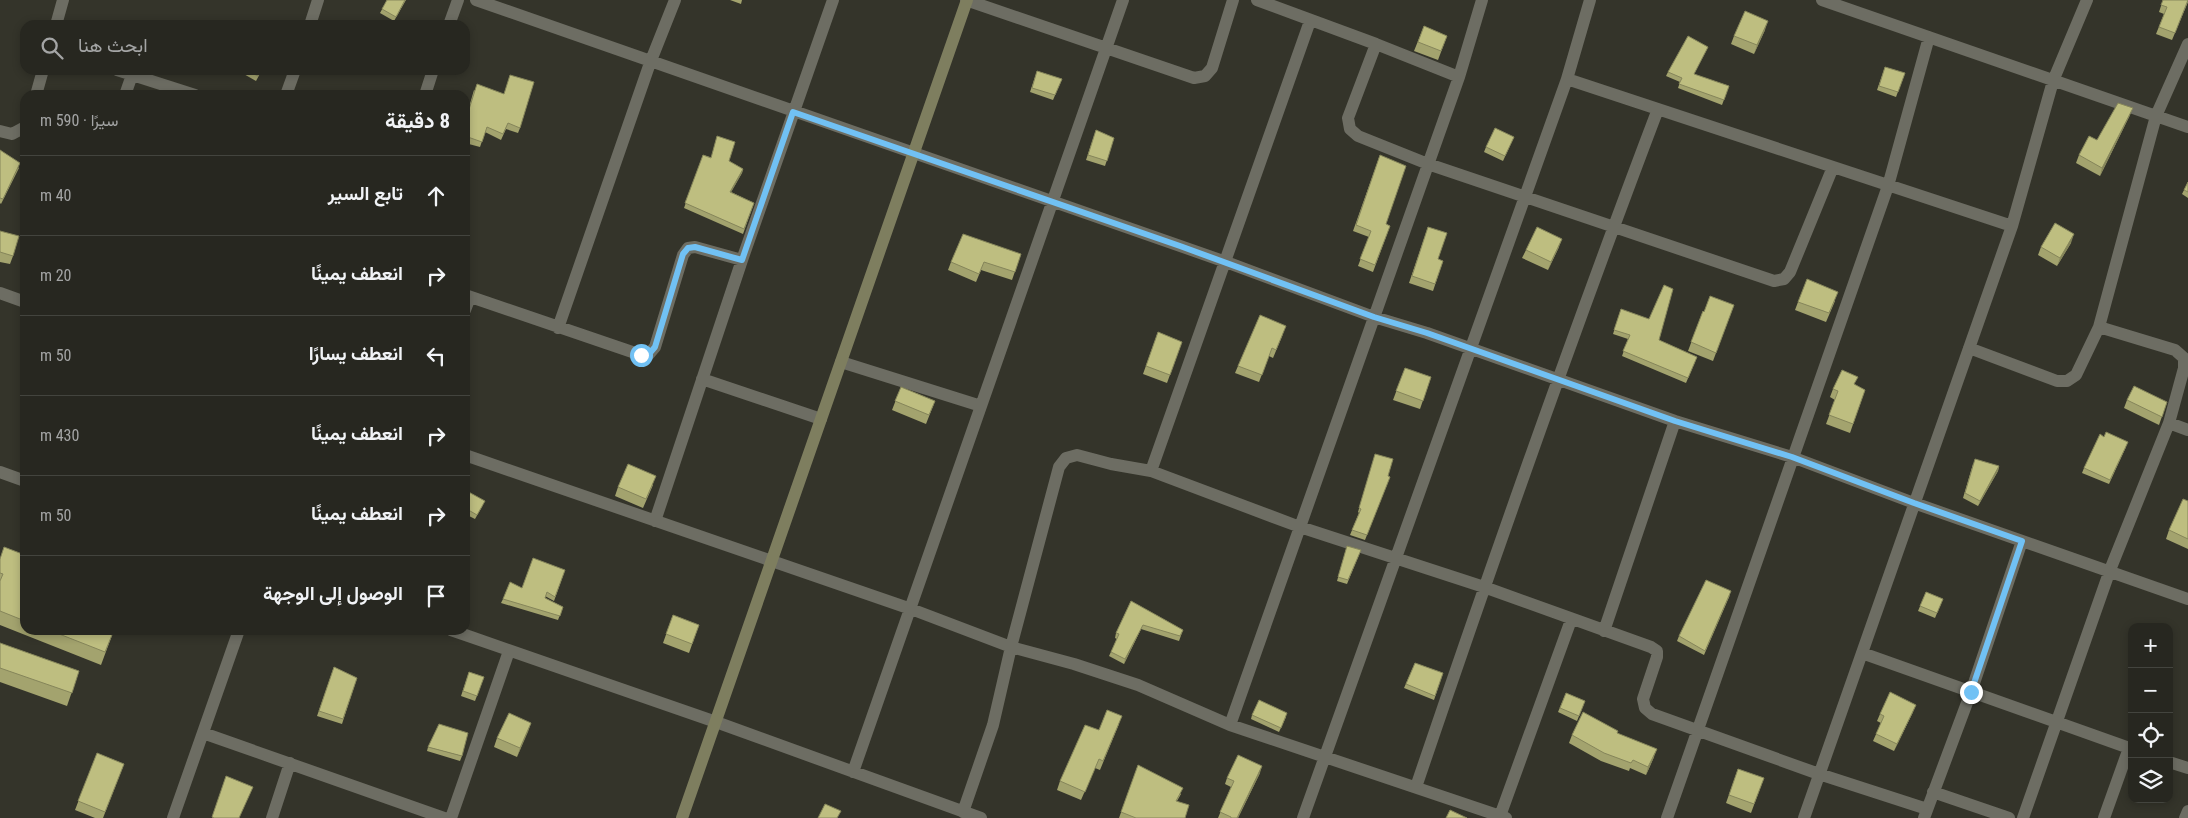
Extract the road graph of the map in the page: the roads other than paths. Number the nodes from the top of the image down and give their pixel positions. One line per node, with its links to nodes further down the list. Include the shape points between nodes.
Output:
1 (63, 0): 15 (street)
2 (318, 0): 16 (street)
3 (458, 0): 17 (street)
4 (476, 0): 23 (street)
5 (675, 0): 23 (street)
6 (833, 0): 37 (street)
7 (967, 0): 22 (street); 42 (street)
8 (1123, 0): 22 (street)
9 (1233, 0): 22 (street, via 1212,68 1205,76 1194,78)
10 (1257, 0): 18 (street)
11 (1482, 0): 28 (street)
12 (1590, 0): 29 (street)
13 (1822, 0): 19 (street)
14 (2087, 0): 30 (street)
15 (57, 20)
16 (312, 20)
17 (451, 20)
18 (1310, 20): 20 (street); 51 (street)
19 (1929, 37): 30 (street); 45 (street)
20 (1376, 44): 28 (street); 43 (street, via 1348,118 1350,130)
21 (2188, 44): 38 (street)
22 (1107, 48): 47 (street)
23 (650, 62): 37 (street); 57 (street)
24 (42, 75): 31 (street)
25 (132, 75): 32 (street); 33 (street)
26 (293, 75): 34 (street)
27 (431, 75): 35 (street)
28 (1459, 77): 43 (street)
29 (1567, 79): 36 (street); 46 (street)
30 (2053, 81): 38 (street); 49 (street)
31 (37, 90)
32 (127, 90)
33 (179, 90)
34 (288, 90)
35 (427, 90)
36 (1658, 109): 44 (street); 48 (street)
37 (793, 112): 42 (street); 50 (street)
38 (2156, 116): 39 (street); 56 (street)
39 (2188, 127)
40 (20, 130): 41 (street, via 12,134)
41 (0, 131)
42 (914, 153): 47 (street); 60 (street)
43 (1428, 164): 46 (street); 55 (street)
44 (1833, 167): 45 (street); 48 (street, via 1790,272 1784,279 1774,281)
45 (1888, 186): 49 (street); 69 (street)
46 (1526, 196): 48 (street); 58 (street)
47 (1052, 203): 51 (street); 63 (street)
48 (1614, 226): 62 (street)
49 (2012, 226): 59 (street)
50 (742, 260): 57 (street, via 688,248 683,254 655,347 649,354 641,355); 61 (street)
51 (1226, 262): 55 (street); 70 (street)
52 (0, 293): 54 (street)
53 (470, 297): 57 (street)
54 (20, 300)
55 (1374, 317): 58 (street); 75 (street)
56 (2099, 327): 59 (street, via 2076,375 2067,381 2056,381); 66 (street, via 2175,350 2184,358)
57 (558, 328)
58 (1471, 348): 62 (street); 77 (street)
59 (1969, 348): 73 (street)
60 (841, 362): 63 (street); 64 (street)
61 (702, 379): 64 (street); 74 (street)
62 (1559, 381): 65 (street); 80 (street)
63 (981, 406): 82 (street)
64 (821, 419): 78 (street)
65 (1675, 421): 69 (street); 84 (street)
66 (2169, 423): 67 (street); 79 (street)
67 (2188, 430)
68 (470, 457): 74 (street)
69 (1792, 457): 73 (street); 94 (street)
70 (1151, 471): 75 (street); 87 (street, via 1077,455 1066,458 1059,467)
71 (0, 472): 72 (street)
72 (20, 478)
73 (1914, 503): 76 (street); 89 (street)
74 (654, 521): 78 (street)
75 (1300, 527): 77 (street); 93 (street)
76 (2022, 541): 79 (street); 90 (street)
77 (1396, 558): 80 (street); 98 (street)
78 (771, 562): 82 (street); 91 (street)
79 (2110, 570): 81 (street); 92 (street)
80 (1484, 587): 83 (street); 104 (street)
81 (2188, 599)
82 (911, 609): 87 (street); 102 (street)
83 (1572, 620): 84 (street); 109 (street)
84 (1604, 630): 94 (street, via 1657,651 1658,658 1643,700 1645,708 1652,714)
85 (237, 635): 95 (street)
86 (465, 635): 88 (street)
87 (1011, 647): 93 (street, via 1138,685); 107 (street, via 992,725)
88 (509, 651): 91 (street); 113 (street)
89 (1862, 653): 90 (street); 103 (street)
90 (1971, 692): 92 (street); 105 (street)
91 (716, 722): 102 (street); 114 (street)
92 (2056, 722): 96 (street); 120 (street)
93 (1230, 724): 98 (street)
94 (1698, 729): 103 (street); 117 (street)
95 (203, 733): 99 (street); 110 (street)
96 (2128, 747)
97 (2128, 753): 121 (street)
98 (1326, 756): 104 (street); 116 (street)
99 (290, 763): 111 (street); 112 (street)
100 (2173, 763): 101 (street)
101 (2188, 768)
102 (853, 772): 107 (street)
103 (1819, 774): 108 (street); 118 (street)
104 (1416, 787): 109 (street)
105 (1933, 792): 108 (street); 119 (street)
106 (2188, 811): 122 (street)
107 (963, 812): 115 (street)
108 (1925, 813)
109 (1503, 817)
110 (173, 818)
111 (272, 818)
112 (444, 818)
113 (451, 818)
114 (682, 818)
115 (981, 818)
116 (1303, 818)
117 (1667, 818)
118 (1804, 818)
119 (2008, 818)
120 (2023, 818)
121 (2104, 818)
122 (2185, 818)

